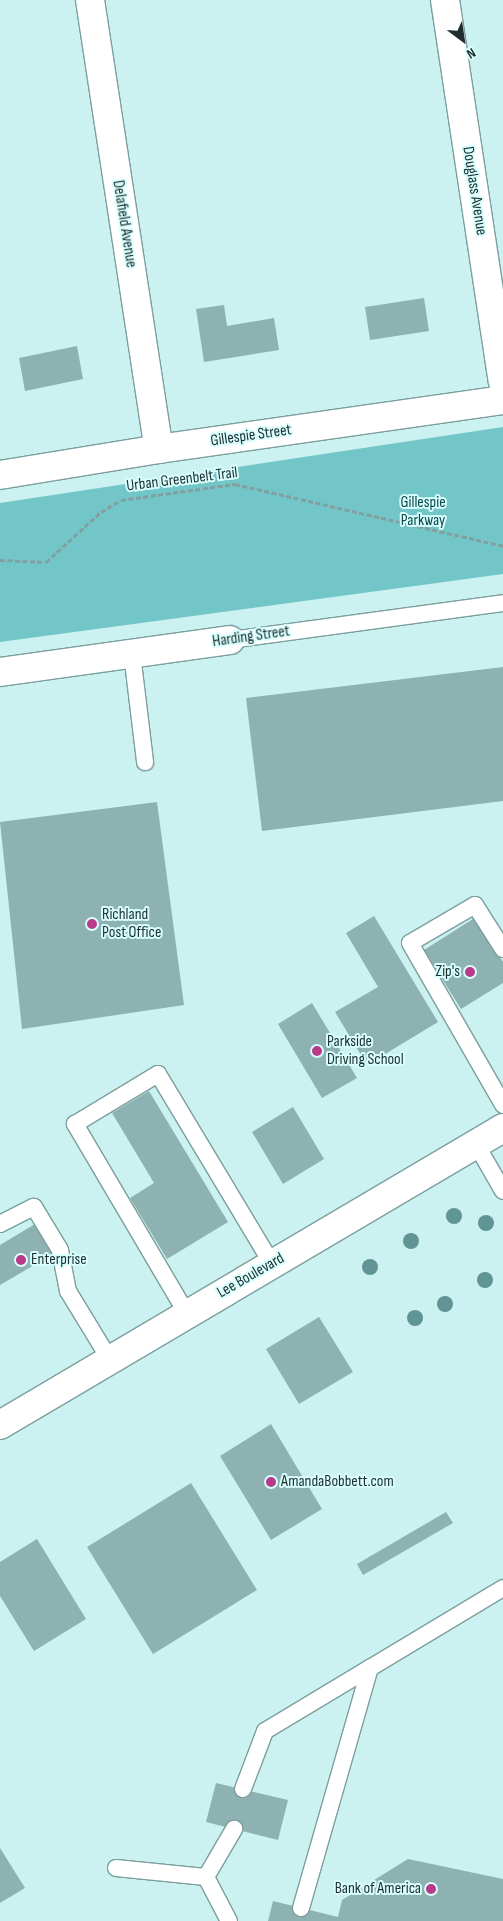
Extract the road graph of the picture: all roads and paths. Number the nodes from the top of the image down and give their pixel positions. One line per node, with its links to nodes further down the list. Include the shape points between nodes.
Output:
1 (90, 0): 5 (street, Delafield Avenue)
2 (445, 0): 3 (street, Douglass Avenue)
3 (503, 382)
4 (503, 400): 5 (street, Gillespie Street)
5 (159, 449): 6 (street, Gillespie Street)
6 (0, 475)
7 (503, 546): 8 (path, Urban Greenbelt Trail, via 235,484 121,500 100,512 46,562)
8 (0, 560)
9 (503, 603): 10 (lane, Harding Street)
10 (230, 640): 11 (street, Harding Street)
11 (132, 654): 12 (street, Harding Street); 13 (lane)
12 (0, 672)
13 (145, 762)
14 (503, 949): 15 (lane, via 475,905 410,944)
15 (503, 1104)
16 (503, 1128): 17 (street, Lee Boulevard)
17 (476, 1144): 18 (lane); 20 (street, Lee Boulevard)
18 (503, 1192)
19 (0, 1224): 22 (lane, via 34,1207 60,1250 68,1291)
20 (272, 1264): 21 (street, Lee Boulevard); 21 (lane, via 158,1074 74,1124)
21 (188, 1314): 22 (street, Lee Boulevard)
22 (110, 1360): 23 (street, Lee Boulevard)
23 (0, 1425)
24 (503, 1588): 25 (lane)
25 (370, 1668): 26 (lane, via 265,1732); 30 (lane)
26 (243, 1789)
27 (234, 1829): 29 (lane)
28 (116, 1868): 29 (lane)
29 (206, 1877): 31 (lane)
30 (301, 1908)
31 (229, 1921)

